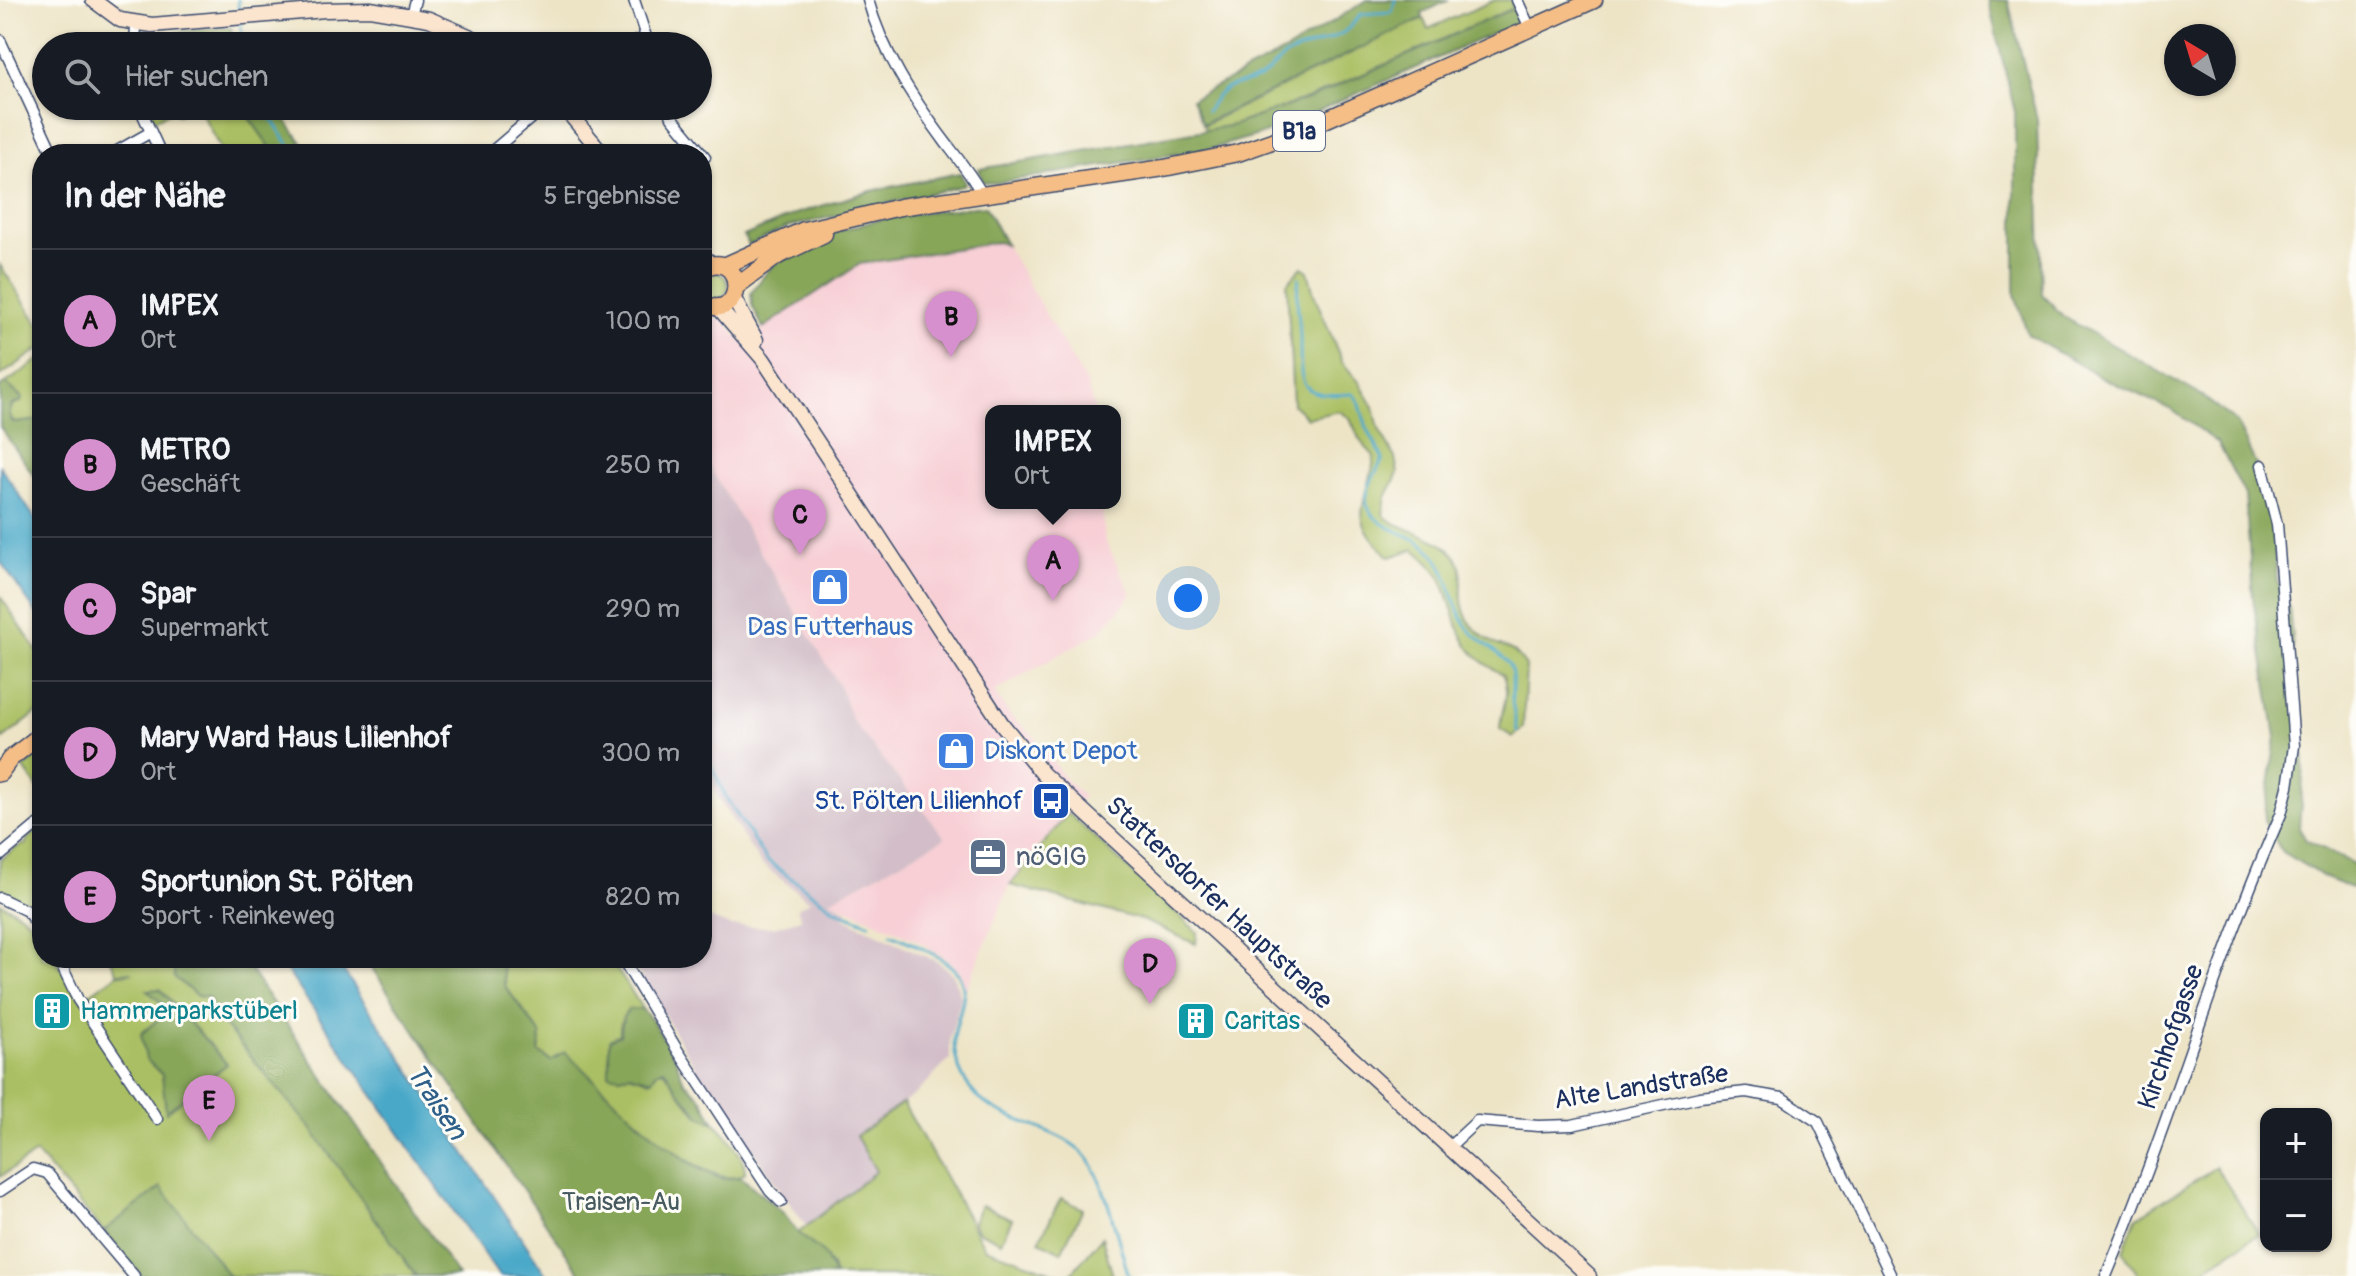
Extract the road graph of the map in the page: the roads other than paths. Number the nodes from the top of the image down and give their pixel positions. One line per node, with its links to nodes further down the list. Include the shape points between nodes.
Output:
1 (93, 0): 8 (main road)
2 (415, 0): 7 (street)
3 (634, 0): 12 (street)
4 (868, 0): 27 (street, via 910,93)
5 (1517, 0): 9 (street)
6 (1594, 0): 9 (main road, B1a)
7 (411, 15): 8 (main road, via 325,10); 11 (main road)
8 (136, 25): 10 (street)
9 (1530, 28): 27 (main road, B1a, via 1300,131 1238,153)
10 (136, 32)
11 (463, 32)
12 (645, 32)
13 (0, 40): 14 (street)
14 (32, 109)
15 (37, 120): 21 (street)
16 (145, 120): 20 (street)
17 (529, 120): 24 (street)
18 (575, 120): 25 (main road)
19 (674, 120): 26 (street)
20 (151, 132): 22 (street); 23 (street)
21 (48, 144)
22 (130, 144)
23 (156, 144)
24 (501, 144)
25 (595, 144)
26 (694, 144)
27 (982, 194): 28 (main road, B1a, via 900,207)
28 (829, 227): 29 (main road, B1a); 31 (main road, B1a, via 776,257)
29 (712, 264)
30 (712, 265): 31 (main road, B1a, via 733,274)
31 (735, 292): 32 (main road, B1a); 34 (main road, Stattersdorfer Hauptstraße)
32 (712, 304)
33 (712, 311): 34 (main road, Stattersdorfer Hauptstraße)
34 (763, 359): 47 (main road, Stattersdorfer Hauptstraße, via 1002,724 1043,774)
35 (2262, 465): 53 (street, Kirchhofgasse, via 2277,524 2294,746 2281,814)
36 (32, 735): 38 (main road)
37 (32, 742): 39 (main road)
38 (0, 756)
39 (0, 773)
40 (32, 829): 41 (street)
41 (0, 856)
42 (0, 898): 43 (street)
43 (32, 918)
44 (63, 968): 46 (street, via 78,1000)
45 (628, 968): 49 (street)
46 (157, 1119)
47 (1448, 1148): 51 (main road, Stattersdorfer Hauptstraße); 52 (street, Alte Landstraße, via 1477,1121 1572,1125 1700,1097 1746,1092 1782,1098 1818,1122)
48 (0, 1191): 50 (street, via 33,1169 47,1173)
49 (781, 1202)
50 (134, 1276)
51 (1589, 1276)
52 (1891, 1276)
53 (2106, 1276)

